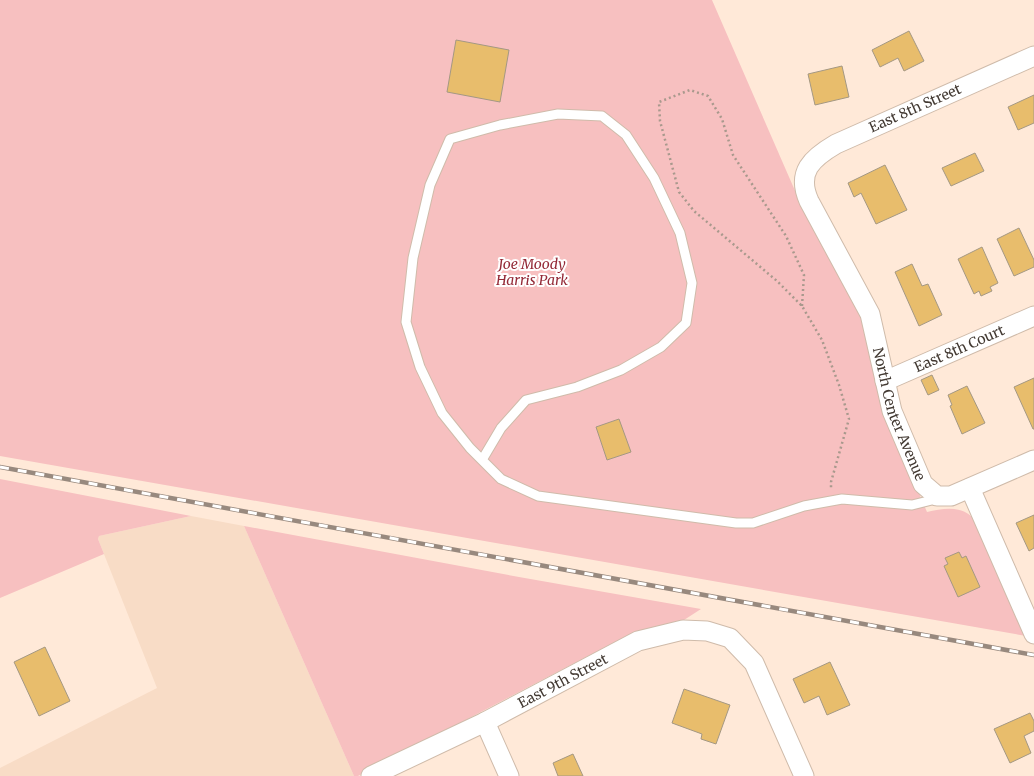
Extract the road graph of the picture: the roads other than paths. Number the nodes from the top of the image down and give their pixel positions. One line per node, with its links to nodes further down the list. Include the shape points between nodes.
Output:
1 (1034, 56): 2 (street, East 8th Street, via 836,144 817,156)
2 (806, 173): 4 (street, North Center Avenue, via 804,182 807,196 870,314)
3 (1034, 316): 4 (street, East 8th Court)
4 (885, 381): 8 (street, North Center Avenue, via 895,418 923,484)
5 (482, 460): 5 (lane, via 442,413 420,367 406,322 412,258 430,185 450,139 500,124 558,114 602,116 626,135 654,178 680,233 692,283 686,323 661,347 621,370 577,387 526,400 501,428); 8 (lane, via 501,479 538,496 736,523 753,523 804,506 842,499 912,506)
6 (1034, 460): 7 (street)
7 (970, 488): 8 (street, via 955,495); 9 (street)
8 (941, 497)
9 (1034, 634)
10 (485, 722): 11 (street, East 9th Street); 12 (street); 13 (street, East 9th Street, via 638,641 683,630 707,631 730,638 754,663)
11 (371, 776)
12 (509, 776)
13 (804, 776)

